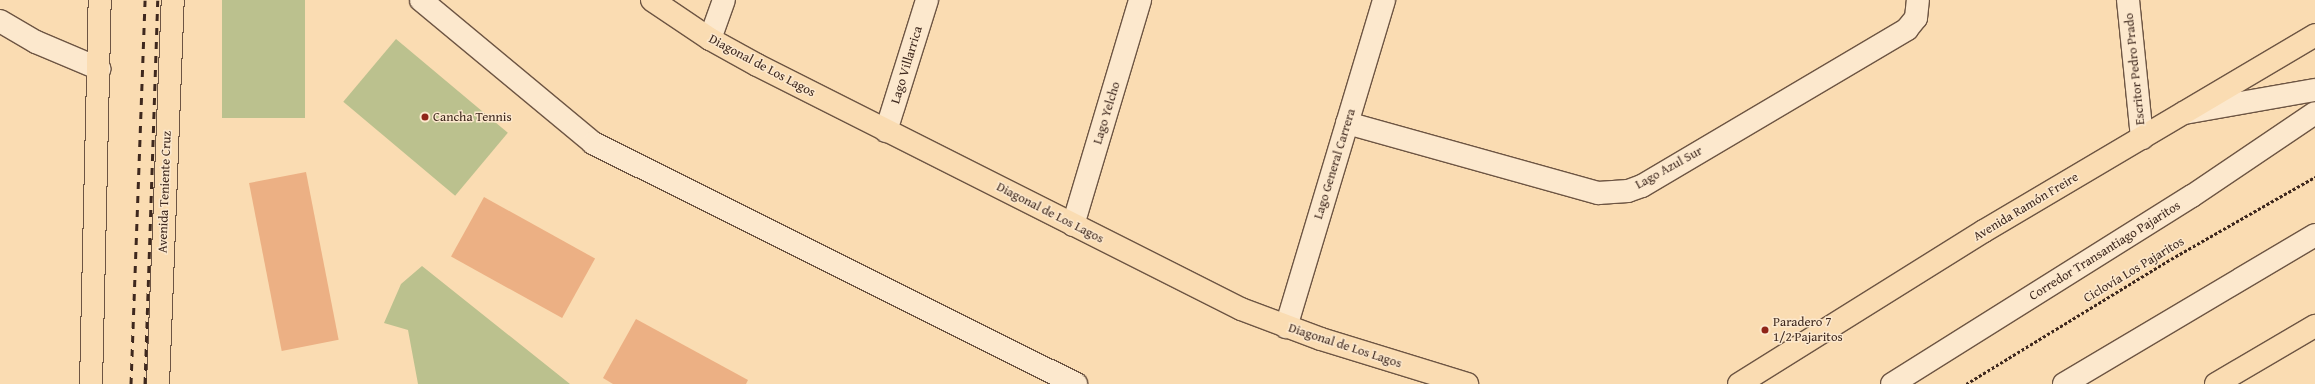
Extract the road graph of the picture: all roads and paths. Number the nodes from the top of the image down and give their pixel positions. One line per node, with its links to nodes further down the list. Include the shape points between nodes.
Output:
1 (100, 0): 14 (main road)
2 (173, 0): 27 (main road, Avenida Teniente Cruz)
3 (421, 0): 28 (street, via 593,143)
4 (652, 0): 13 (main road, Diagonal de Los Lagos)
5 (724, 0): 13 (street)
6 (927, 0): 19 (street, Lago Villarrica)
7 (1140, 0): 22 (street, Lago Yelcho)
8 (1384, 0): 18 (street, Lago General Carrera)
9 (2128, 0): 20 (street, Escritor Pedro Prado)
10 (1917, 9): 18 (street, Lago Azul Sur, via 1900,33 1642,186 1628,190 1598,193)
11 (0, 21): 14 (street, via 36,42)
12 (2315, 35): 17 (main road, Avenida Ramón Freire)
13 (710, 39): 19 (main road, Diagonal de Los Lagos)
14 (100, 69): 26 (main road)
15 (2315, 90): 17 (street)
16 (2315, 112): 31 (street, Corredor Transantiago Pajaritos, via 2192,196)
17 (2178, 114): 20 (main road, Avenida Ramón Freire)
18 (1347, 123): 25 (street, Lago General Carrera)
19 (886, 131): 22 (main road, Diagonal de Los Lagos)
20 (2142, 138): 30 (main road, Avenida Ramón Freire, via 1870,301)
21 (2315, 177): 32 (path, Ciclovía Los Pajaritos, via 2178,255)
22 (1073, 225): 25 (main road, Diagonal de Los Lagos, via 1197,288)
23 (2315, 235): 33 (street)
24 (2315, 326): 34 (main road)
25 (1286, 327): 29 (main road, Diagonal de Los Lagos)
26 (91, 384)
27 (158, 384)
28 (1076, 384)
29 (1467, 384)
30 (1739, 384)
31 (1892, 384)
32 (1966, 384)
33 (2064, 384)
34 (2216, 384)

